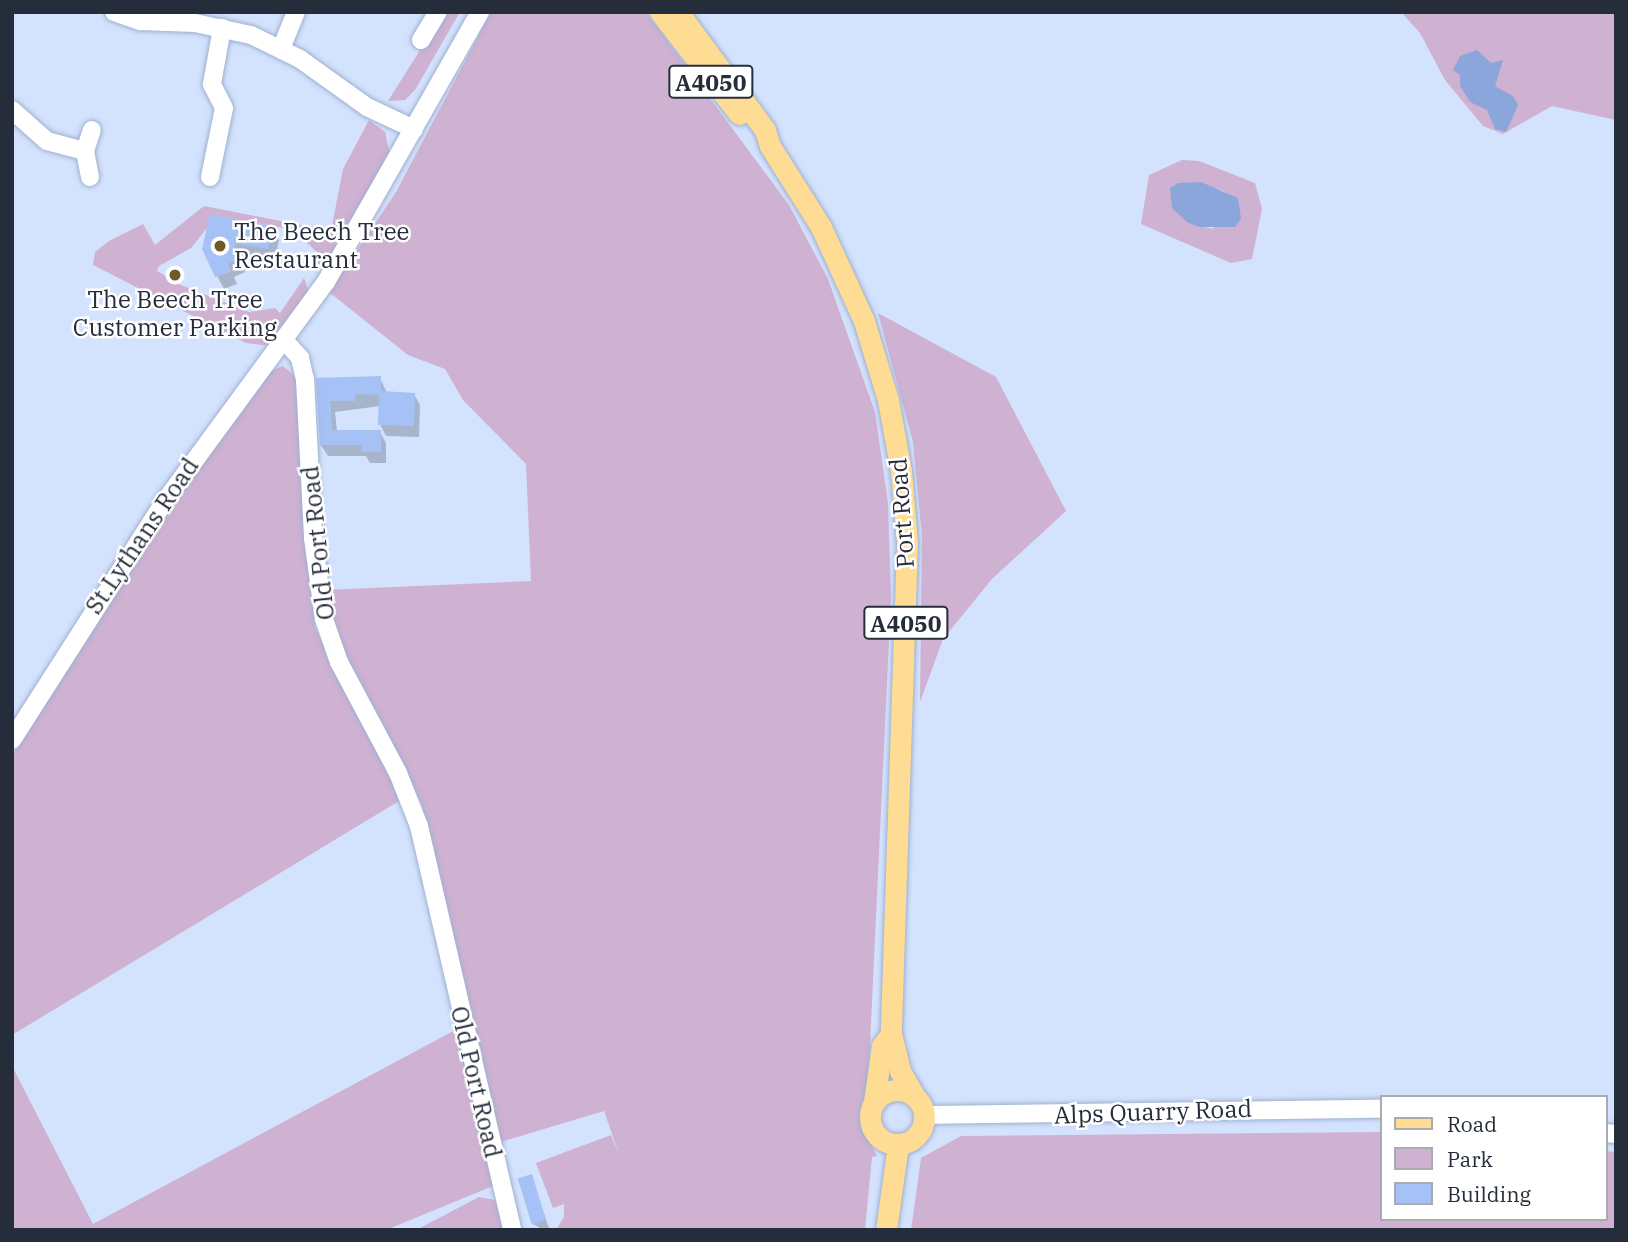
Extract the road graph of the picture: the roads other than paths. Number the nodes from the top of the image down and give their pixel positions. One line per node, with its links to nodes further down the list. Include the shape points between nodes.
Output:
1 (114, 12): 7 (street, via 140,21)
2 (296, 12): 9 (street)
3 (438, 12): 8 (street)
4 (480, 12): 11 (street)
5 (660, 12): 13 (main road, Port Road / A4050, via 712,84)
6 (678, 12): 13 (main road, Port Road / A4050, via 765,130)
7 (222, 28): 9 (street); 16 (street, via 212,84 223,108)
8 (421, 40)
9 (281, 49): 11 (street, via 367,107)
10 (12, 110): 14 (street, via 47,141)
11 (414, 129): 17 (street, via 350,244)
12 (92, 130): 14 (street)
13 (770, 145): 19 (main road, Port Road / A4050, via 821,227 864,321 888,400 901,471 907,574)
14 (85, 151): 15 (street)
15 (90, 177)
16 (210, 177)
17 (284, 340): 18 (street, St.Lythans Road, via 155,516); 25 (street, Old Port Road, via 300,358 305,379 313,538 324,619 339,662 398,773 422,836)
18 (12, 740)
19 (891, 1034): 20 (main road, Port Road / A4050, via 900,1071); 21 (main road, Port Road / A4050, via 882,1046)
20 (914, 1095): 21 (main road, via 888,1091); 23 (main road, A4050)
21 (874, 1102): 24 (main road, A4050, via 871,1127 882,1140)
22 (1380, 1109): 23 (street, Alps Quarry Road)
23 (925, 1115): 24 (main road, via 920,1134)
24 (898, 1145): 26 (main road)
25 (512, 1230)
26 (886, 1230)

